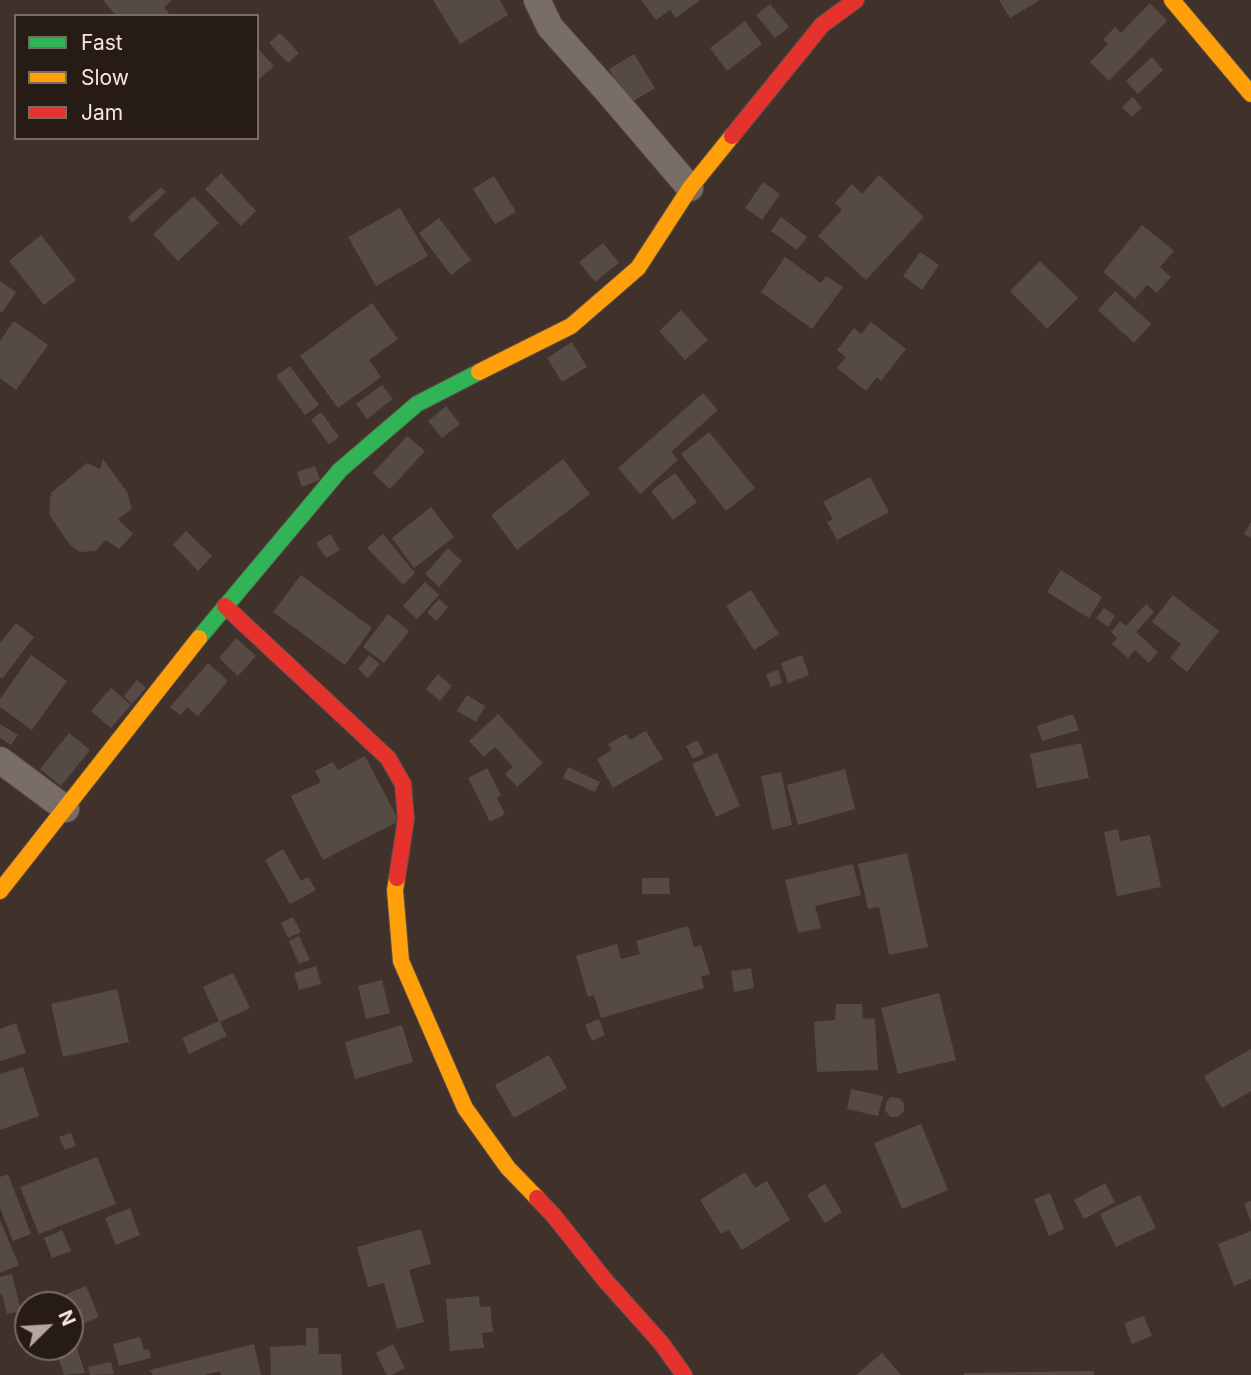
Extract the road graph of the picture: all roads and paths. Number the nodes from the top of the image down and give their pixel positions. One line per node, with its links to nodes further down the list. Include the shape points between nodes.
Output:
1 (537, 0): 5 (street, via 550,27)
2 (856, 0): 5 (street, via 822,25)
3 (1172, 0): 4 (street)
4 (1251, 94)
5 (690, 188): 6 (street, via 638,268 571,326 417,404 340,470)
6 (225, 606): 8 (street); 10 (street, via 388,758 403,783 406,819 395,890 401,961 465,1108 508,1168 554,1216)
7 (0, 760): 8 (street)
8 (66, 808): 9 (street)
9 (0, 891)
10 (684, 1375)

